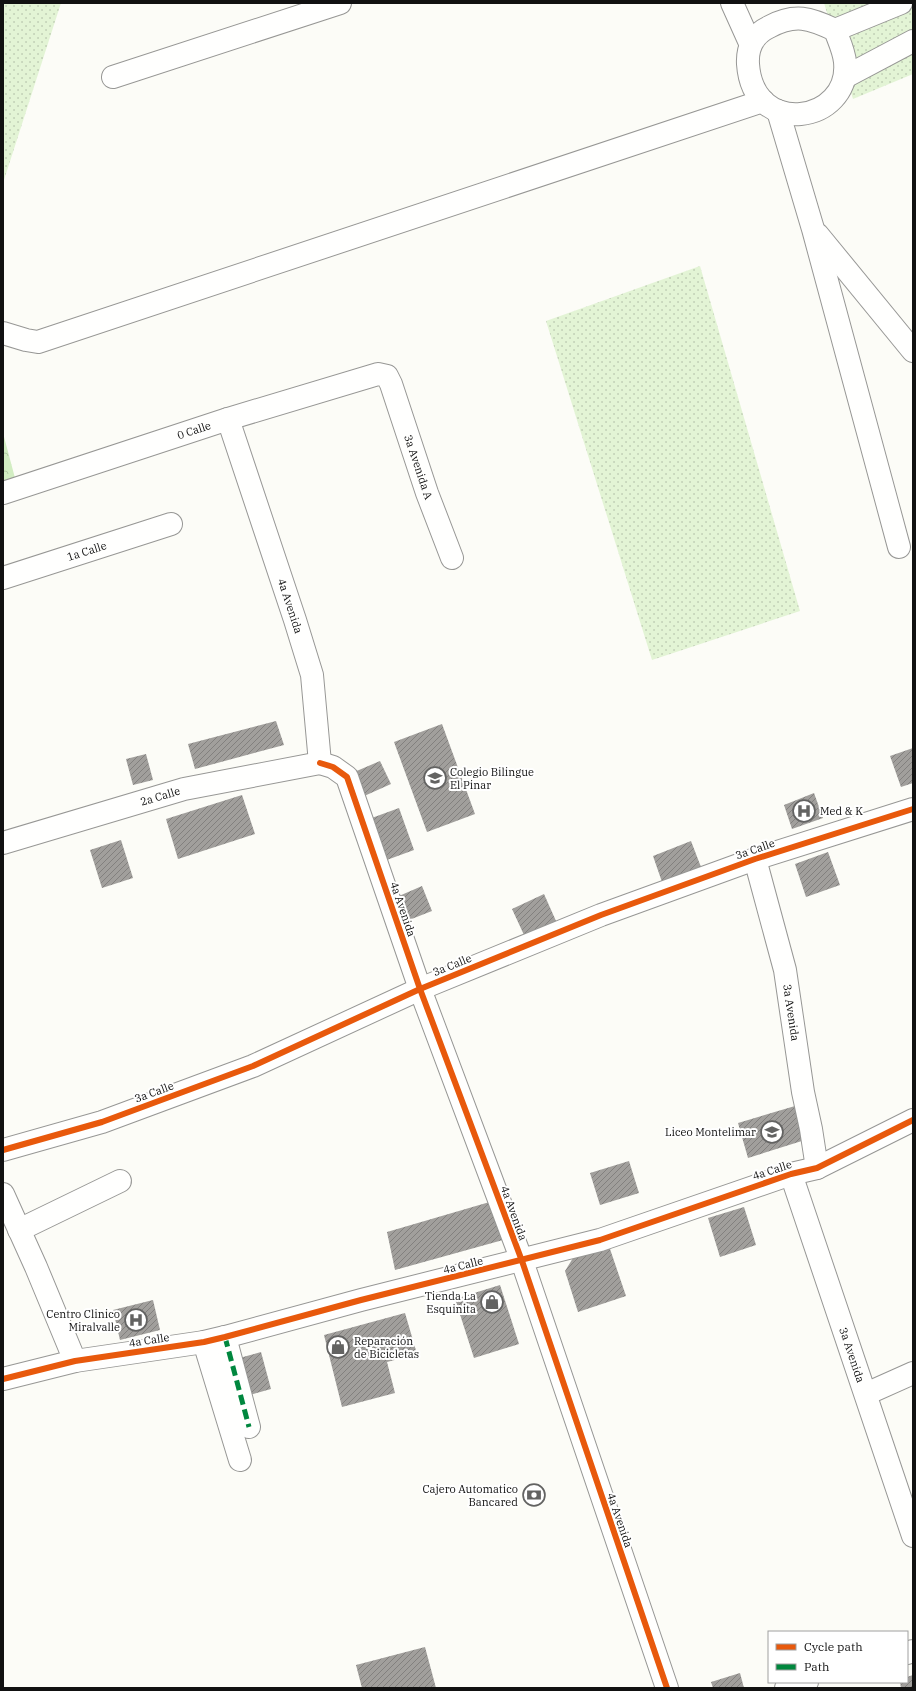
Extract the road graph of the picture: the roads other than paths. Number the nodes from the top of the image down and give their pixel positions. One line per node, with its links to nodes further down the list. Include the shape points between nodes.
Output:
1 (340, 3): 7 (street)
2 (732, 3): 6 (street)
3 (902, 3): 4 (street)
4 (835, 30): 6 (street, via 800,18 779,21 763,29); 8 (street, via 843,50)
5 (913, 41): 8 (street)
6 (750, 43): 9 (street, via 747,55 752,86)
7 (113, 77)
8 (845, 77): 9 (street, via 838,92 826,105 811,113 794,115)
9 (770, 106): 10 (street); 11 (street, via 38,342)
10 (813, 229): 12 (street); 17 (street)
11 (3, 333)
12 (913, 351)
13 (387, 376): 14 (street, 0 Calle, via 378,374); 18 (street, 3a Avenida A)
14 (228, 419): 15 (street, 0 Calle); 20 (street, 4a Avenida, via 312,675)
15 (3, 493)
16 (171, 524): 19 (street, 1a Calle)
17 (898, 547)
18 (452, 558)
19 (3, 578)
20 (320, 763): 22 (street, 2a Calle, via 184,789); 24 (street, 4a Avenida, via 334,767 347,777)
21 (913, 809): 23 (street, 3a Calle)
22 (3, 843)
23 (755, 859): 24 (street, 3a Calle, via 602,915); 27 (street, 3a Avenida, via 785,970)
24 (420, 989): 26 (street, 3a Calle, via 253,1066 102,1122); 32 (street, 4a Avenida)
25 (913, 1120): 27 (street, 4a Calle)
26 (3, 1150)
27 (817, 1168): 28 (street, 4a Calle)
28 (791, 1174): 32 (street, 4a Calle, via 600,1240); 38 (street, 3a Avenida)
29 (120, 1182): 31 (street)
30 (3, 1194): 31 (street)
31 (19, 1230): 35 (street)
32 (522, 1261): 33 (street, 4a Calle, via 361,1300); 43 (street, 4a Avenida)
33 (225, 1337): 34 (street, 4a Calle); 39 (street)
34 (204, 1342): 35 (street, 4a Calle); 40 (street)
35 (75, 1361): 37 (street, 4a Calle)
36 (913, 1373): 38 (street)
37 (3, 1379)
38 (866, 1394): 41 (street, 3a Avenida)
39 (249, 1427)
40 (240, 1460)
41 (913, 1536)
42 (804, 1683): 44 (street)
43 (667, 1688)
44 (786, 1688)

